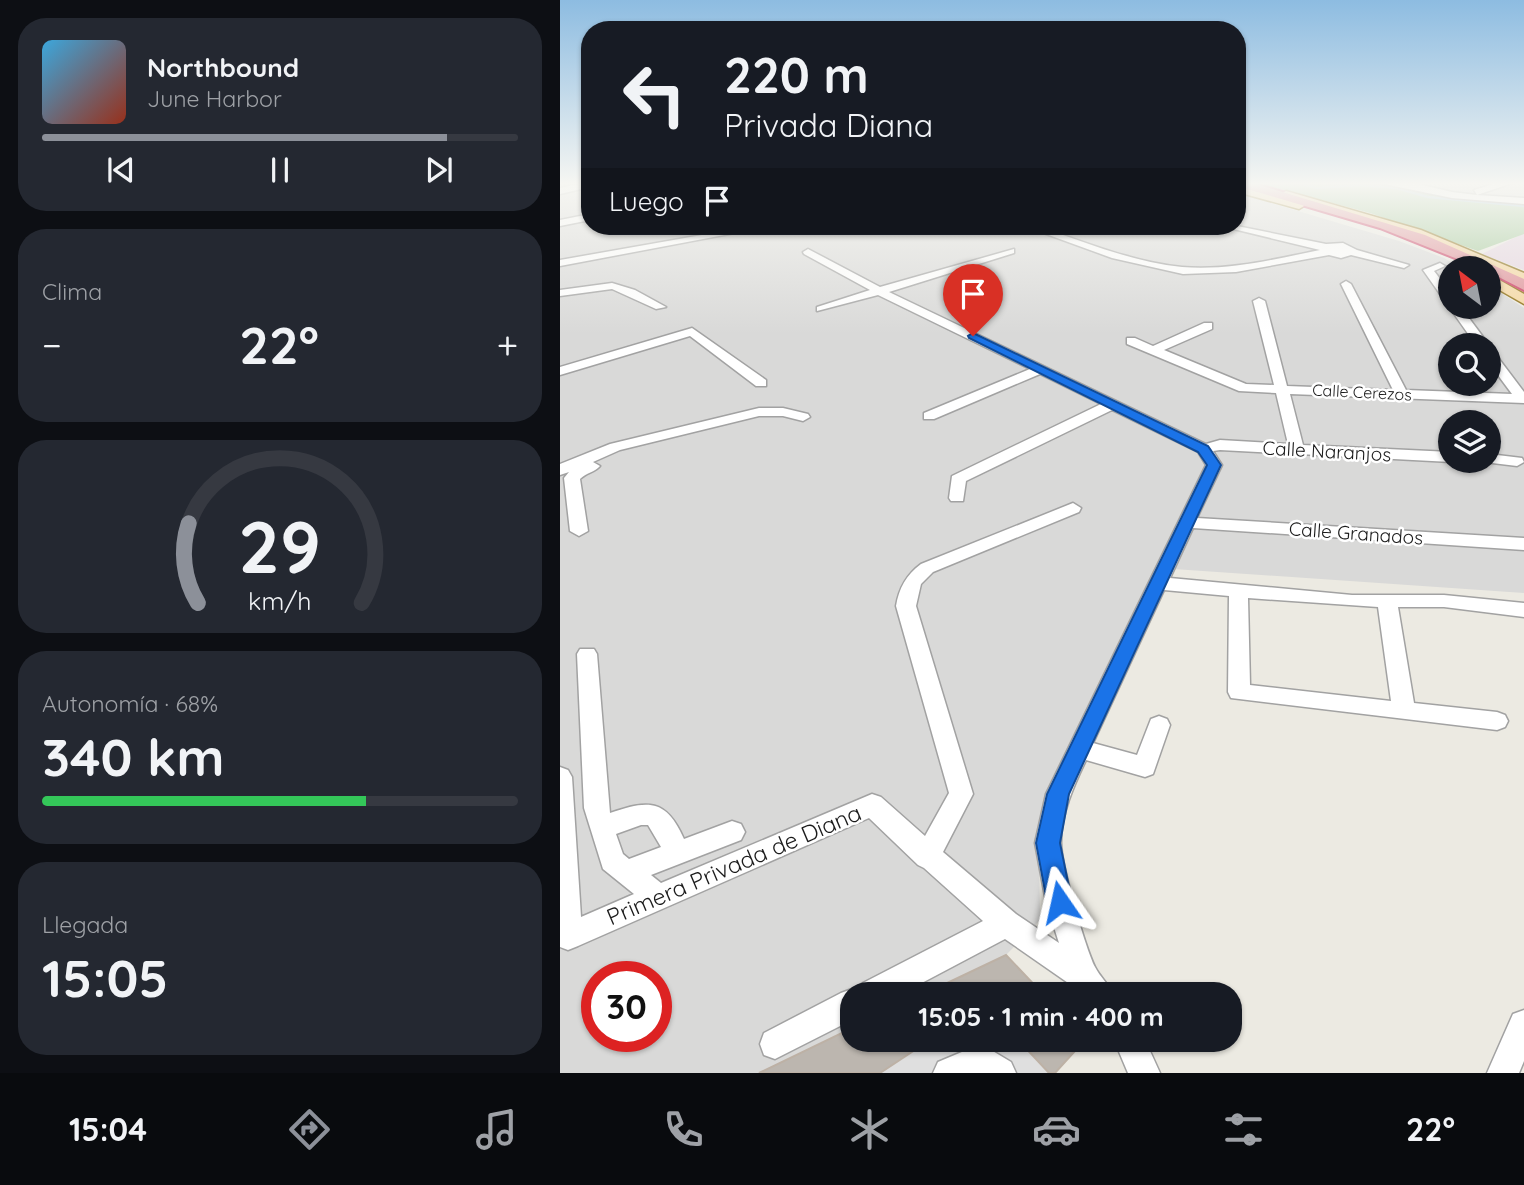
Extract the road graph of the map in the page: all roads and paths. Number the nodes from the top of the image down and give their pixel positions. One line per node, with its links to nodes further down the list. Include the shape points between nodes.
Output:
1 (1257, 233): 10 (street)
2 (1388, 233): 13 (main road)
3 (1398, 233): 14 (highway)
4 (1409, 233): 22 (highway)
5 (1419, 233): 19 (main road)
6 (688, 235): 9 (street)
7 (715, 235): 9 (street)
8 (1057, 235): 10 (street, via 1137,261 1183,270 1226,269)
9 (692, 239): 15 (street)
10 (1327, 249): 16 (street)
11 (1010, 251): 24 (street)
12 (808, 252): 24 (street)
13 (1444, 256)
14 (1453, 256)
15 (560, 262)
16 (1404, 265)
17 (1434, 268): 18 (street)
18 (1438, 276)
19 (1524, 278)
20 (1502, 279): 25 (highway)
21 (1346, 284): 39 (street)
22 (1524, 285)
23 (1502, 286): 27 (main road)
24 (881, 292): 30 (street); 34 (street)
25 (1524, 292)
26 (560, 293): 29 (street, via 598,285 623,286)
27 (1524, 300)
28 (1259, 301): 38 (street)
29 (660, 307)
30 (821, 309)
31 (1208, 326): 33 (street)
32 (1131, 341): 33 (street, Calle Cerezos)
33 (1153, 350): 38 (street, Calle Cerezos, via 1244,388)
34 (1042, 369): 41 (street); 42 (street)
35 (1501, 370): 40 (street)
36 (560, 371): 37 (street, via 692,332)
37 (761, 383)
38 (1283, 388): 39 (street, Calle Cerezos); 46 (street)
39 (1402, 394): 40 (street, Calle Cerezos)
40 (1523, 399)
41 (1113, 404): 45 (street); 51 (street, via 958,479)
42 (929, 416)
43 (803, 417): 44 (street, via 759,412)
44 (615, 447): 50 (street); 54 (street, via 614,456 572,478)
45 (1203, 449): 46 (street, Calle Naranjos, via 1220,445); 53 (street, via 1214,465)
46 (1297, 449): 47 (street, Calle Naranjos)
47 (1438, 456)
48 (1501, 460): 49 (street)
49 (1517, 461)
50 (560, 470)
51 (957, 498)
52 (1073, 508): 70 (street, via 927,568 914,577 908,589 906,606 961,794)
53 (1188, 523): 55 (street, Calle Granados); 56 (street)
54 (579, 531)
55 (1524, 544)
56 (1159, 583): 57 (street); 64 (street)
57 (1238, 591): 58 (street); 61 (street, via 1239,692)
58 (1387, 602): 59 (street, via 1444,601); 61 (street)
59 (1524, 610)
60 (587, 654): 66 (street, via 596,808)
61 (1404, 712): 62 (street)
62 (1497, 721)
63 (1159, 725): 64 (street, via 1144,767)
64 (1079, 749): 76 (street, via 1058,794 1048,843 1060,902)
65 (560, 777): 68 (street, Primera Privada de Diana)
66 (602, 828): 69 (street, via 636,814 656,816 667,826); 71 (street, via 612,861)
67 (732, 832): 69 (street)
68 (561, 838): 72 (street, Primera Privada de Diana, via 568,936)
69 (676, 853): 71 (street)
70 (927, 857): 72 (street, Primera Privada de Diana, via 872,805); 73 (street, Primera Privada de Diana)
71 (626, 872): 72 (street)
72 (659, 897)
73 (1006, 924): 74 (street); 75 (street, Primera Privada de Diana)
74 (894, 982)
75 (1086, 982)
76 (1090, 982)
77 (840, 1010): 79 (street)
78 (1524, 1025): 84 (street)
79 (775, 1044)
80 (1134, 1052): 83 (street)
81 (949, 1073): 82 (street, via 981,1060)
82 (1000, 1073)
83 (1144, 1073)
84 (1503, 1073)

